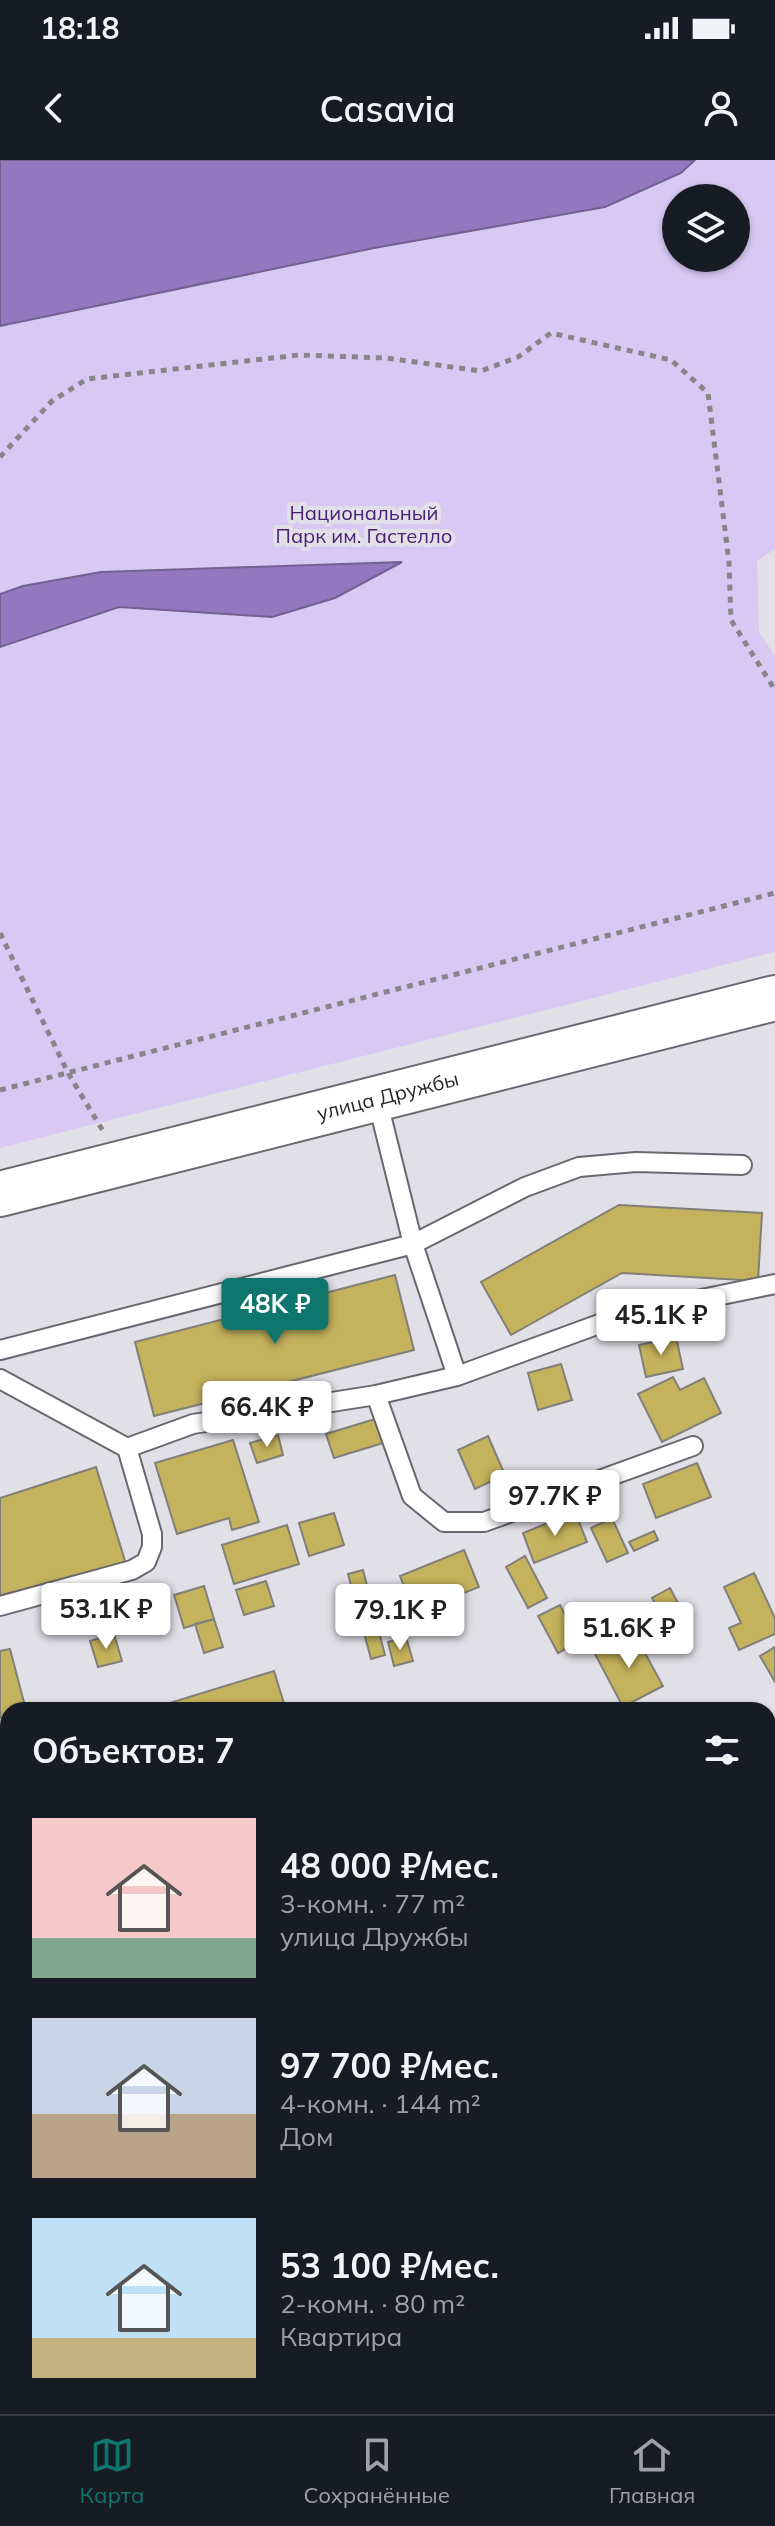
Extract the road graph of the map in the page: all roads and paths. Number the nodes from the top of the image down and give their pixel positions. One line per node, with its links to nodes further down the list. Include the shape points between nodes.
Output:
1 (0, 457): 2 (path, via 52,401 87,379 299,355 386,358 481,371 518,357 551,333 671,360 708,393 731,620)
2 (775, 690)
3 (775, 893): 6 (path)
4 (0, 933): 6 (path)
5 (775, 998): 8 (main road, улица Дружбы)
6 (68, 1073): 7 (path); 9 (path)
7 (0, 1090)
8 (377, 1099): 9 (main road, улица Дружбы); 12 (lane)
9 (123, 1163): 11 (main road, улица Дружбы)
10 (742, 1165): 12 (lane, via 636,1162 579,1167 525,1187)
11 (0, 1194)
12 (413, 1244): 14 (lane); 15 (lane)
13 (775, 1284): 15 (lane, via 624,1315)
14 (0, 1350)
15 (457, 1376): 17 (lane)
16 (0, 1379): 19 (lane)
17 (376, 1395): 18 (lane, via 412,1496 444,1522 484,1522); 19 (lane, via 193,1424)
18 (693, 1446)
19 (127, 1448): 20 (lane, via 152,1534 146,1562)
20 (0, 1606)

